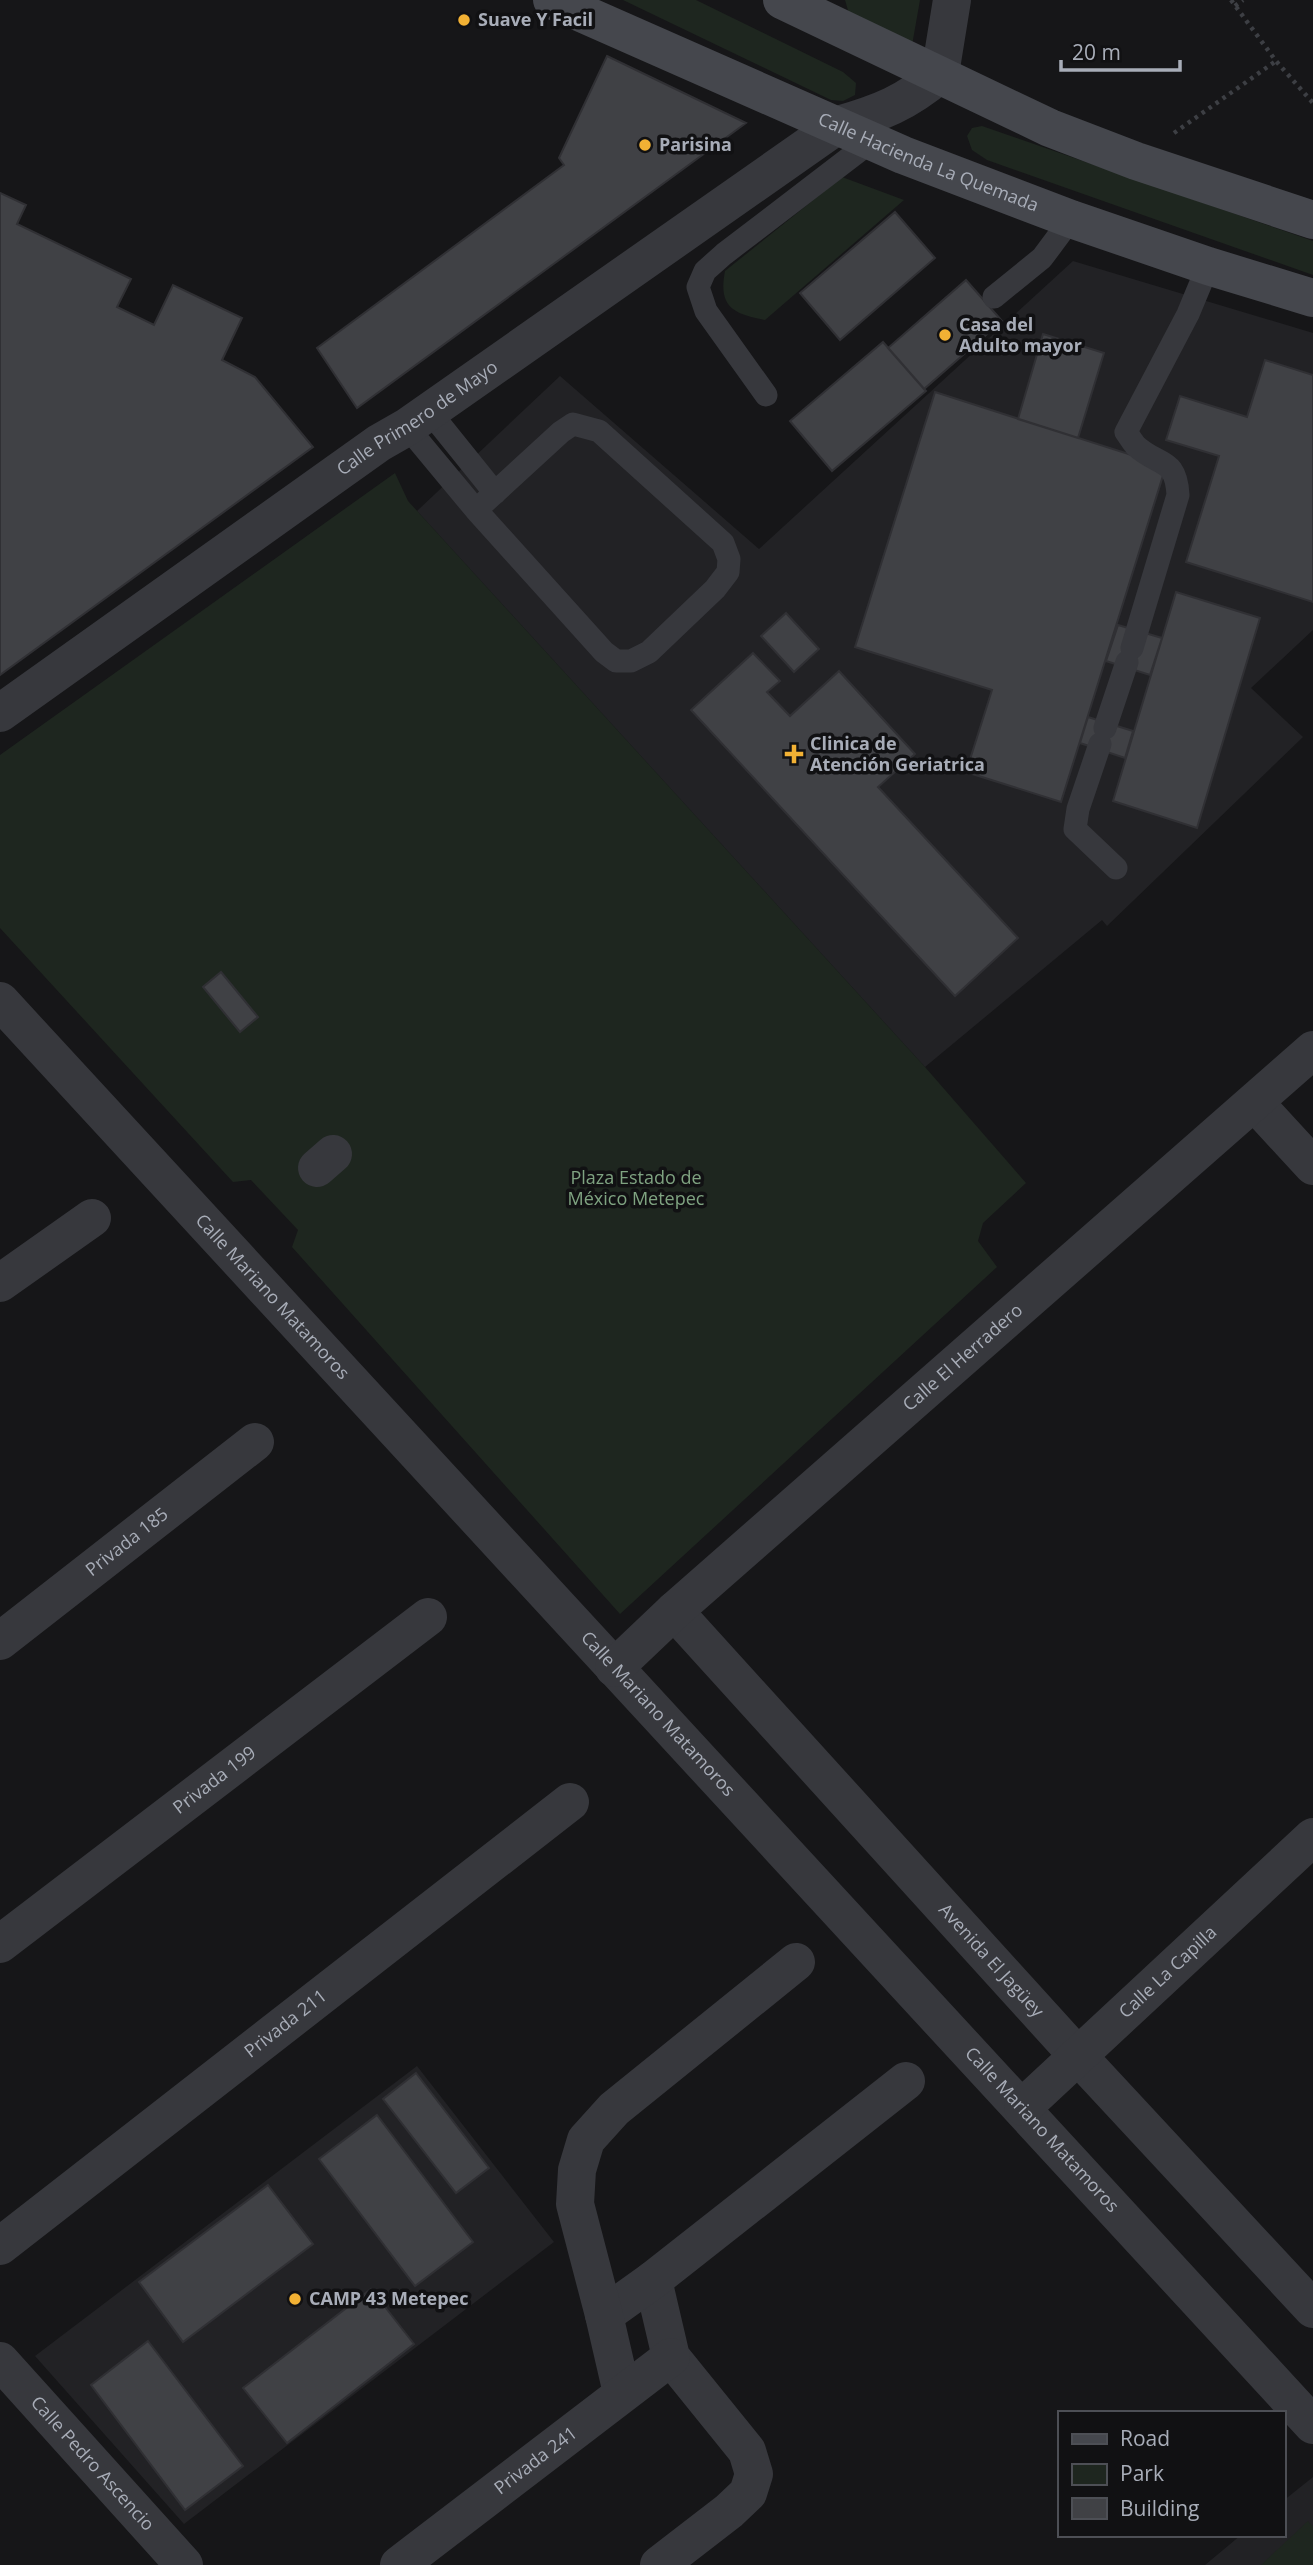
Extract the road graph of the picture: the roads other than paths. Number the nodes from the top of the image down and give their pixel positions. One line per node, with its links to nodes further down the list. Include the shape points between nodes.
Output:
1 (552, 0): 5 (street, Calle Hacienda La Quemada)
2 (782, 0): 4 (street)
3 (952, 0): 4 (street)
4 (940, 74): 5 (street, Calle Primero de Mayo, via 877,114); 8 (street, via 1050,128)
5 (838, 125): 6 (street, Calle Hacienda La Quemada); 13 (street, Calle Primero de Mayo)
6 (873, 140): 7 (street, Calle Hacienda La Quemada); 12 (lane, via 724,254 705,271 698,287 706,311)
7 (1071, 219): 9 (street, Calle Hacienda La Quemada); 10 (lane, via 1042,258)
8 (1313, 220)
9 (1208, 266): 11 (street, Calle Hacienda La Quemada); 17 (lane, via 1126,432 1136,446 1170,465 1178,495 1078,809 1075,829)
10 (994, 297)
11 (1313, 298)
12 (766, 395)
13 (418, 419): 14 (lane); 15 (lane); 16 (street, Calle Primero de Mayo)
14 (495, 493): 15 (lane); 15 (lane, via 561,432 573,424 585,425 599,430 723,543 728,572 649,652 631,661 616,661)
15 (476, 510)
16 (0, 713)
17 (1116, 868)
18 (0, 1001): 28 (street, Calle Mariano Matamoros)
19 (1313, 1050): 20 (street, Calle El Herradero)
20 (1255, 1103): 21 (street); 25 (street, Calle El Herradero)
21 (1313, 1166)
22 (92, 1218): 23 (street)
23 (0, 1283)
24 (255, 1442): 27 (street, Privada 185)
25 (674, 1611): 28 (street, Calle El Herradero); 33 (street, Avenida El Jagüey)
26 (428, 1617): 31 (street, Privada 199)
27 (0, 1641)
28 (614, 1668): 35 (street, Calle Mariano Matamoros)
29 (570, 1802): 36 (street, Privada 211)
30 (1313, 1837): 33 (street, Calle La Capilla)
31 (0, 1944)
32 (796, 1962): 39 (street, via 614,2109 586,2140 577,2170 575,2204)
33 (1077, 2055): 35 (street, Calle La Capilla); 38 (street, Avenida El Jagüey)
34 (906, 2081): 37 (street)
35 (1023, 2107): 43 (street, Calle Mariano Matamoros)
36 (0, 2246)
37 (653, 2280): 39 (street); 40 (street)
38 (1313, 2309)
39 (604, 2315): 42 (street)
40 (671, 2357): 42 (street, Privada 241); 46 (street, via 747,2451 754,2474 748,2493)
41 (0, 2361): 44 (street, Calle Pedro Ascencio)
42 (622, 2393): 45 (street, Privada 241)
43 (1313, 2425)
44 (184, 2565)
45 (399, 2565)
46 (659, 2565)

